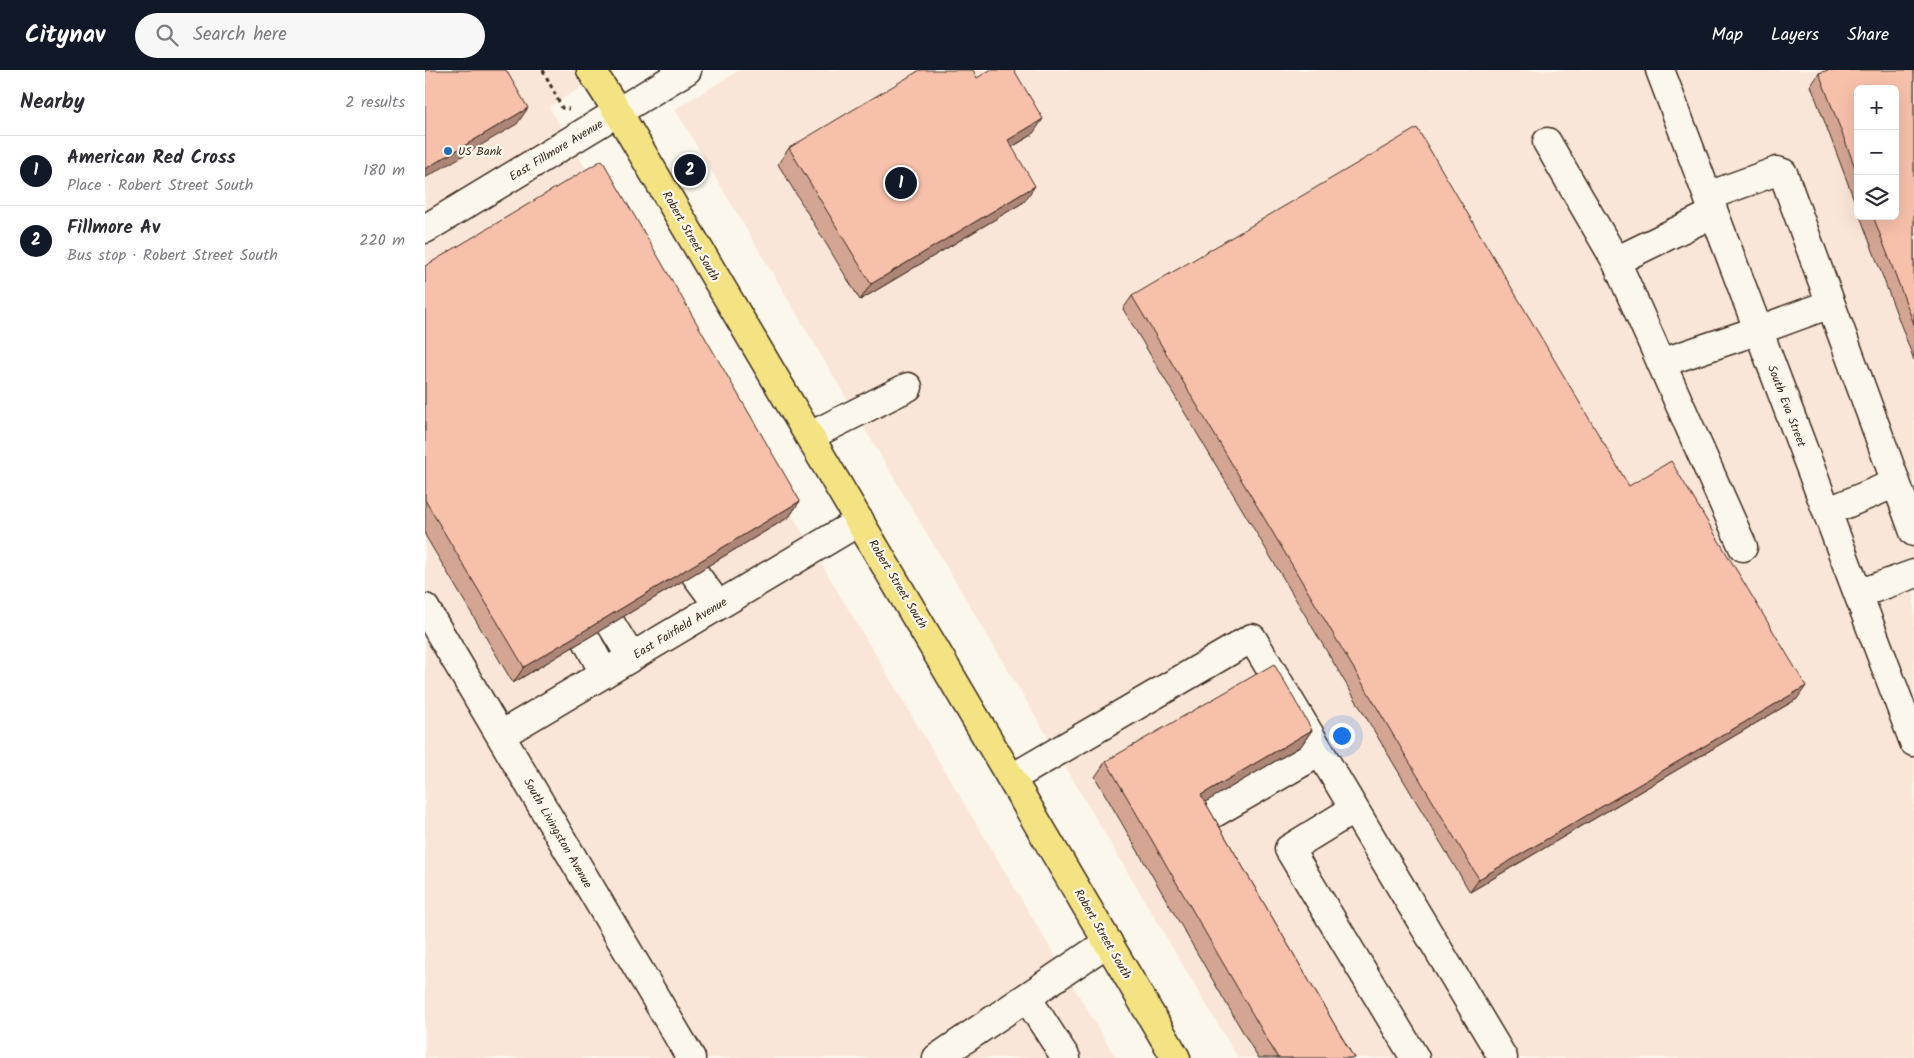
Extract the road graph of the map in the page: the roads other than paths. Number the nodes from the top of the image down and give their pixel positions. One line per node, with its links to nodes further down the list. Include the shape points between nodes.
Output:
1 (591, 70): 4 (main road, Robert Street South)
2 (687, 70): 4 (street, East Fillmore Avenue)
3 (1660, 70): 6 (street, South Eva Street)
4 (618, 112): 7 (street, East Fillmore Avenue); 13 (main road, Robert Street South)
5 (1547, 142): 8 (street)
6 (1711, 205): 8 (street); 9 (street, via 1777,171 1783,173); 10 (street, South Eva Street)
7 (425, 229)
8 (1616, 261): 11 (street)
9 (1830, 304): 10 (street); 14 (street)
10 (1759, 330): 11 (street); 15 (street, South Eva Street)
11 (1661, 363): 18 (street)
12 (909, 386): 13 (street)
13 (810, 436): 16 (main road, Robert Street South)
14 (1896, 483): 15 (street); 17 (street)
15 (1827, 512): 21 (street, South Eva Street)
16 (860, 521): 22 (street, East Fairfield Avenue); 31 (main road, Robert Street South)
17 (1914, 532)
18 (1743, 547)
19 (695, 574): 22 (street)
20 (1914, 574): 21 (street)
21 (1858, 594): 29 (street, South Eva Street)
22 (718, 605): 26 (street, East Fairfield Avenue)
23 (425, 608): 28 (street, South Livingston Avenue)
24 (611, 624): 26 (street)
25 (586, 639): 27 (street)
26 (631, 657): 27 (street, East Fairfield Avenue)
27 (604, 673): 28 (street, East Fairfield Avenue)
28 (501, 735): 36 (street, South Livingston Avenue)
29 (1914, 742)
30 (1320, 752): 31 (street, via 1253,638); 32 (street); 33 (street)
31 (1012, 778): 34 (main road, Robert Street South)
32 (1354, 809): 40 (street, via 1289,849); 41 (street)
33 (1211, 815)
34 (1108, 942): 35 (street); 39 (main road, Robert Street South)
35 (1027, 998): 37 (street); 38 (street)
36 (691, 1058)
37 (937, 1058)
38 (1066, 1058)
39 (1176, 1058)
40 (1415, 1058)
41 (1503, 1058)

